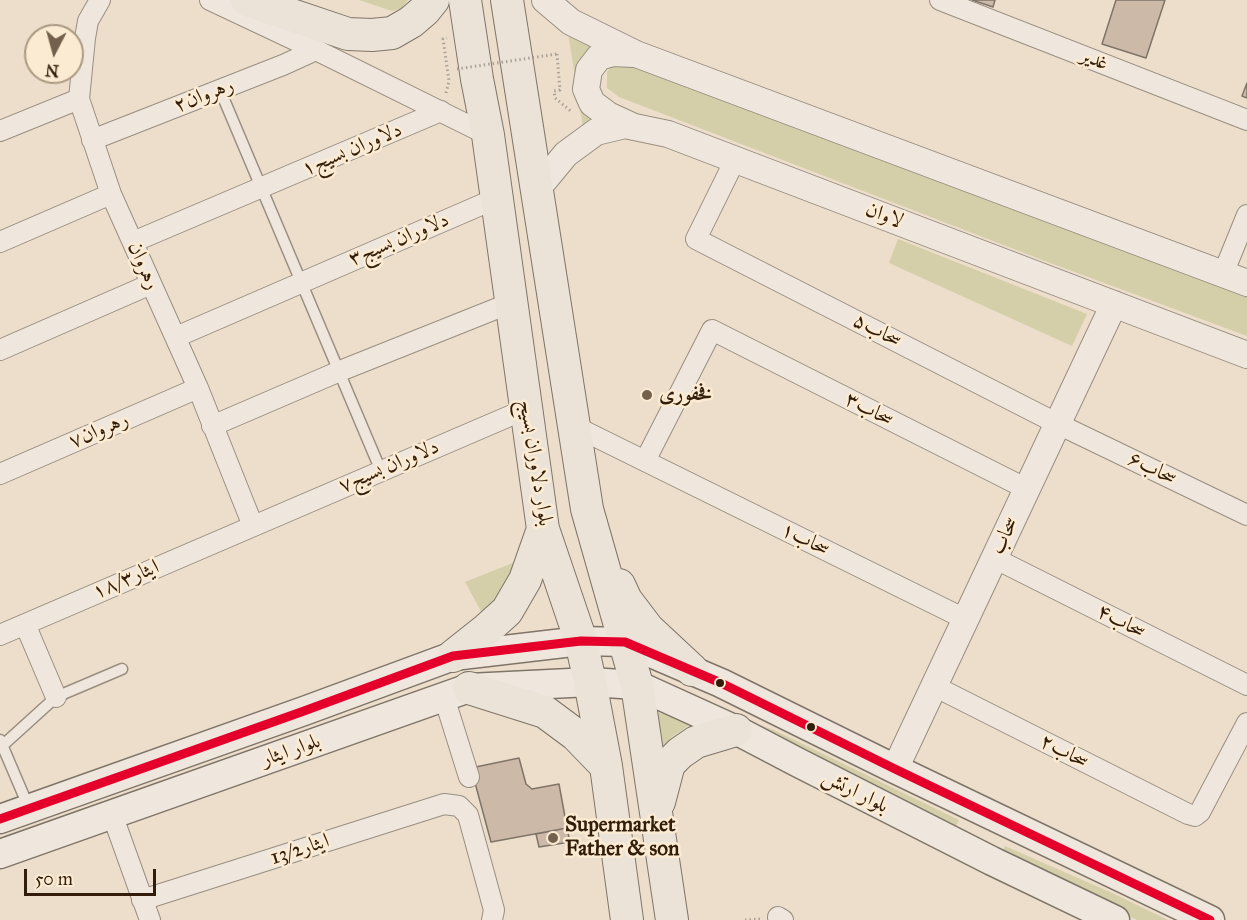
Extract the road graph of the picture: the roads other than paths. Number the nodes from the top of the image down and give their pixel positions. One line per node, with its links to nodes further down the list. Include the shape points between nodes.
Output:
1 (100, 0): 12 (street, رهروان, via 88,21)
2 (210, 0): 9 (street)
3 (247, 0): 4 (main road, via 348,34 372,35 392,33 411,22)
4 (433, 0)
5 (465, 0): 17 (main road, بلوار دلاوران بسیج)
6 (507, 0): 21 (main road, بلوار دلاوران بسیج)
7 (545, 0): 10 (street, via 571,22)
8 (940, 0): 14 (street, غدیر)
9 (316, 50): 11 (street, رهروان۲); 13 (street)
10 (636, 54): 15 (street, via 599,57 589,70 586,89 592,103); 27 (street)
11 (220, 90): 18 (street, رهروان۲); 20 (lane)
12 (79, 99): 16 (street); 18 (street, رهروان)
13 (441, 111): 17 (street); 20 (street, دلاوران بسیج۱)
14 (1247, 120)
15 (634, 127): 19 (street, لاوان, via 668,134); 21 (street, لاوان, via 625,125 596,132 566,154)
16 (0, 131)
17 (488, 135): 23 (main road, بلوار دلاوران بسیج)
18 (92, 140): 22 (street, رهروان)
19 (735, 160): 32 (street, لاوان); 39 (street, ۵سحاب, via 696,239)
20 (262, 188): 26 (street, دلاوران بسیج۱); 28 (lane)
21 (537, 189): 41 (main road, بلوار دلاوران بسیج)
22 (111, 194): 25 (street); 26 (street, رهروان)
23 (497, 198): 28 (street, دلاوران بسیج۳); 31 (main road, بلوار دلاوران بسیج)
24 (1247, 215): 27 (street)
25 (0, 242)
26 (133, 242): 30 (street, رهروان)
27 (1223, 274): 29 (street)
28 (302, 282): 33 (street, دلاوران بسیج۳); 36 (lane)
29 (1247, 283)
30 (151, 284): 33 (street, رهروان); 34 (street)
31 (513, 302): 36 (street); 38 (main road, بلوار دلاوران بسیج)
32 (1114, 304): 35 (street, لاوان); 39 (street, سحاب)
33 (176, 337): 37 (street, رهروان)
34 (0, 350)
35 (1247, 354)
36 (340, 371): 40 (street); 43 (lane)
37 (198, 388): 40 (street, رهروان); 44 (street, رهروان۷)
38 (526, 409): 43 (street, دلاوران بسیج۷); 49 (main road, بلوار دلاوران بسیج)
39 (1058, 424): 45 (street, سحاب); 47 (street, ۶سحاب)
40 (212, 426): 48 (street, رهروان)
41 (574, 426): 42 (street, ۱سحاب); 46 (main road, بلوار دلاوران بسیج)
42 (645, 461): 45 (street, ۳سحاب, via 712,330); 51 (street, ۱سحاب)
43 (381, 471): 48 (street, دلاوران بسیج۷)
44 (0, 474)
45 (1027, 489): 50 (street, سحاب)
46 (587, 510): 55 (main road, بلوار دلاوران بسیج); 58 (main road, via 626,600 648,629)
47 (1247, 515)
48 (253, 525): 52 (street, ایثار۱۸/۳)
49 (543, 529): 54 (main road, بلوار دلاوران بسیج); 56 (main road, via 525,580 507,611)
50 (994, 558): 51 (street, سحاب); 61 (street, ۴سحاب)
51 (965, 619): 62 (street, سحاب)
52 (25, 624): 53 (street, ایثار۱۸/۳); 64 (street)
53 (0, 634)
54 (581, 641): 55 (main road, بلوار ایثار); 56 (main road, بلوار ایثار); 59 (main road, بلوار دلاوران بسیج)
55 (625, 642): 58 (main road, بلوار ارتش); 60 (main road, بلوار دلاوران بسیج)
56 (453, 656): 65 (main road, بلوار ایثار)
57 (122, 669): 64 (lane)
58 (692, 670): 71 (main road, بلوار ارتش)
59 (590, 682): 60 (main road, بلوار ارتش); 63 (main road, بلوار ایثار); 70 (main road, بلوار دلاوران بسیج)
60 (637, 685): 67 (main road, بلوار ارتش); 75 (main road, بلوار دلاوران بسیج)
61 (1247, 685)
62 (934, 686): 66 (street, ۲سحاب, via 1195,816); 71 (street, سحاب)
63 (457, 692): 68 (main road, بلوار ایثار); 70 (main road, via 545,712 576,735); 72 (street)
64 (56, 697): 69 (lane)
65 (304, 711): 68 (main road); 73 (main road, بلوار ایثار)
66 (1247, 723)
67 (736, 730): 75 (main road, via 696,742 669,764); 79 (main road, بلوار ارتش)
68 (315, 742): 74 (main road, بلوار ایثار)
69 (1, 743): 73 (lane)
70 (606, 766): 80 (main road, بلوار دلاوران بسیج)
71 (895, 769): 77 (main road, بلوار ارتش)
72 (469, 777)
73 (30, 808): 76 (main road, بلوار ایثار)
74 (112, 814): 78 (main road, بلوار ایثار); 82 (street)
75 (656, 814): 81 (main road, بلوار دلاوران بسیج)
76 (0, 819)
77 (1008, 823): 79 (main road); 88 (main road, بلوار ارتش)
78 (0, 854)
79 (992, 861): 84 (main road, بلوار ارتش)
80 (621, 869): 81 (main road, via 626,859 648,854); 86 (main road, بلوار دلاوران بسیج)
81 (664, 871): 87 (main road, بلوار دلاوران بسیج)
82 (142, 900): 83 (street, ایثار13/2, via 444,804 459,806 468,814 494,910); 85 (street)
83 (493, 919)
84 (1110, 919)
85 (150, 920)
86 (627, 920)
87 (672, 920)
88 (1210, 920)

